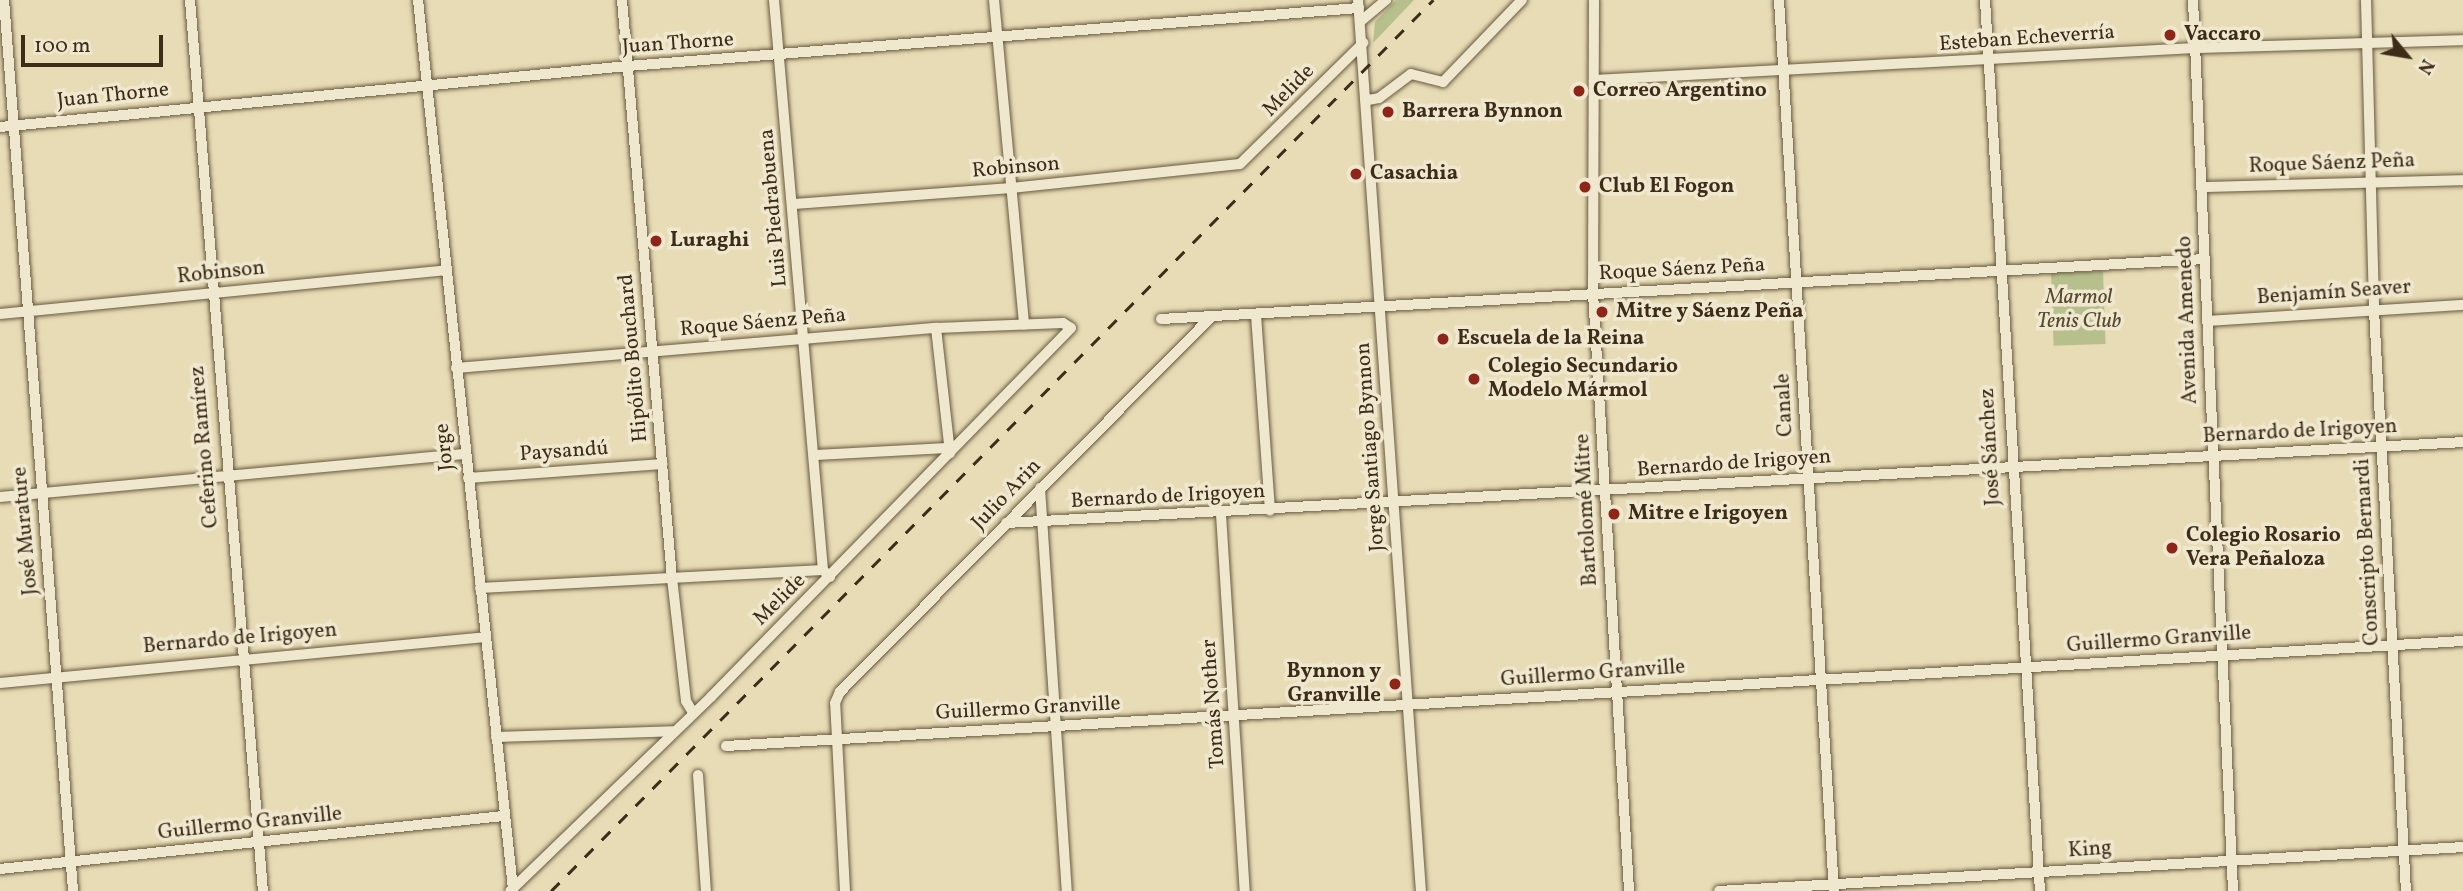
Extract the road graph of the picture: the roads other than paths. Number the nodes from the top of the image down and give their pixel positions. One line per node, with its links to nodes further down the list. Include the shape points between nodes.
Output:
1 (4, 0): 29 (street, José Murature)
2 (190, 0): 28 (street, Ceferino Ramírez)
3 (418, 0): 26 (street, Jorge)
4 (622, 0): 23 (street, Hipólito Bouchard)
5 (774, 0): 21 (street, Luis Piedrabuena)
6 (994, 0): 16 (street)
7 (1386, 0): 15 (street)
8 (1522, 0): 27 (street, via 1443,82 1411,74 1379,98)
9 (1594, 0): 25 (street, Bartolomé Mitre)
10 (1779, 0): 24 (street, Canale)
11 (1985, 0): 22 (street, José Sánchez)
12 (2193, 0): 20 (street, Avenida Amenedo)
13 (2366, 0): 19 (street, Conscripto Bernardi)
14 (1359, 4): 15 (street, Jorge Santiago Bynnon); 16 (street, Juan Thorne)
15 (1361, 21): 18 (street, Jorge Santiago Bynnon)
16 (998, 39): 21 (street, Juan Thorne); 34 (street)
17 (2463, 40): 19 (street, Esteban Echeverría)
18 (1363, 43): 27 (street, Jorge Santiago Bynnon); 30 (street, Melide)
19 (2368, 43): 20 (street, Esteban Echeverría); 32 (street, Conscripto Bernardi)
20 (2195, 48): 22 (street, Esteban Echeverría); 33 (street, Avenida Amenedo)
21 (779, 56): 23 (street, Juan Thorne); 35 (street, Luis Piedrabuena)
22 (1988, 61): 24 (street, Esteban Echeverría); 38 (street, José Sánchez)
23 (628, 66): 26 (street, Juan Thorne); 55 (street, Hipólito Bouchard)
24 (1784, 72): 25 (street, Esteban Echeverría); 39 (street, Canale)
25 (1594, 80): 41 (street, Bartolomé Mitre)
26 (427, 84): 28 (street, Juan Thorne); 37 (street, Jorge)
27 (1368, 100): 43 (street, Jorge Santiago Bynnon)
28 (199, 106): 29 (street, Juan Thorne); 40 (street, Ceferino Ramírez)
29 (6, 126): 45 (street, José Murature)
30 (1240, 164): 34 (street, Robinson)
31 (2463, 180): 32 (street, Roque Sáenz Peña)
32 (2372, 181): 33 (street, Roque Sáenz Peña); 44 (street, Conscripto Bernardi)
33 (2202, 187): 36 (street, Avenida Amenedo)
34 (1011, 188): 35 (street, Robinson); 51 (street)
35 (794, 204): 54 (street, Luis Piedrabuena)
36 (2205, 259): 38 (street, Roque Sáenz Peña); 50 (street, Avenida Amenedo)
37 (445, 270): 40 (street, Robinson); 56 (street, Jorge)
38 (2000, 270): 39 (street, Roque Sáenz Peña); 64 (street, José Sánchez)
39 (1798, 284): 41 (street, Roque Sáenz Peña); 67 (street, Canale)
40 (212, 293): 45 (street, Robinson); 65 (street, Ceferino Ramírez)
41 (1592, 293): 43 (street, Roque Sáenz Peña); 69 (street, Bartolomé Mitre)
42 (2463, 305): 44 (street, Benjamín Seaver)
43 (1381, 307): 47 (street, Roque Sáenz Peña); 72 (street, Jorge Santiago Bynnon)
44 (2374, 310): 50 (street, Benjamín Seaver); 58 (street, Conscripto Bernardi)
45 (26, 312): 46 (street, Robinson); 70 (street, José Murature)
46 (0, 314)
47 (1256, 315): 48 (street, Roque Sáenz Peña); 73 (street)
48 (1211, 317): 49 (street, Roque Sáenz Peña); 68 (street, Julio Arin)
49 (1161, 320)
50 (2208, 321): 61 (street, Avenida Amenedo)
51 (1024, 325): 52 (street, Roque Sáenz Peña); 53 (street, Roque Sáenz Peña, via 1063,323)
52 (936, 328): 54 (street, Roque Sáenz Peña); 59 (street)
53 (1071, 328): 59 (street, Melide)
54 (805, 338): 55 (street, Roque Sáenz Peña); 62 (street, Luis Piedrabuena)
55 (653, 351): 56 (street, Roque Sáenz Peña); 63 (street, Hipólito Bouchard)
56 (456, 368): 60 (street, Jorge)
57 (2463, 442): 58 (street, Bernardo de Irigoyen)
58 (2381, 448): 61 (street, Bernardo de Irigoyen); 82 (street, Conscripto Bernardi)
59 (948, 451): 62 (street); 77 (street, Melide)
60 (464, 454): 65 (street); 66 (street, Jorge)
61 (2213, 454): 64 (street, Bernardo de Irigoyen); 83 (street, Avenida Amenedo)
62 (816, 455): 77 (street, Luis Piedrabuena)
63 (662, 464): 66 (street, Paysandú); 78 (street, Hipólito Bouchard)
64 (2011, 466): 67 (street, Bernardo de Irigoyen); 85 (street, José Sánchez)
65 (226, 478): 70 (street); 84 (street, Ceferino Ramírez)
66 (468, 478): 79 (street, Jorge)
67 (1808, 478): 69 (street, Bernardo de Irigoyen); 87 (street, Canale)
68 (1040, 488): 75 (street); 76 (street, Julio Arin)
69 (1606, 491): 72 (street, Bernardo de Irigoyen); 89 (street, Bartolomé Mitre)
70 (42, 493): 71 (street); 86 (street, José Murature)
71 (0, 497)
72 (1394, 503): 73 (street, Bernardo de Irigoyen); 90 (street, Jorge Santiago Bynnon)
73 (1270, 510): 74 (street, Bernardo de Irigoyen)
74 (1222, 514): 75 (street, Bernardo de Irigoyen); 92 (street, Tomás Nother)
75 (1043, 522): 76 (street, Bernardo de Irigoyen); 93 (street)
76 (1006, 523): 96 (street, Julio Arin, via 840,692 835,703)
77 (826, 573): 78 (street); 91 (street, Melide)
78 (672, 578): 79 (street); 91 (street, Hipólito Bouchard)
79 (480, 588): 80 (street, Jorge)
80 (483, 636): 84 (street, Bernardo de Irigoyen); 95 (street, Jorge)
81 (2463, 641): 82 (street, Guillermo Granville)
82 (2392, 646): 83 (street, Guillermo Granville); 102 (street, Conscripto Bernardi)
83 (2222, 655): 85 (street, Guillermo Granville); 103 (street, Avenida Amenedo)
84 (243, 657): 86 (street, Bernardo de Irigoyen); 100 (street, Ceferino Ramírez)
85 (2024, 668): 87 (street, Guillermo Granville); 106 (street, José Sánchez)
86 (57, 676): 88 (street, Bernardo de Irigoyen); 104 (street, José Murature)
87 (1821, 678): 89 (street, Guillermo Granville); 107 (street, Canale)
88 (0, 683)
89 (1616, 691): 90 (street, Guillermo Granville); 116 (street, Bartolomé Mitre)
90 (1408, 706): 92 (street, Guillermo Granville); 115 (street, Jorge Santiago Bynnon)
91 (692, 711): 94 (street, Melide)
92 (1234, 715): 93 (street, Guillermo Granville); 114 (street, Tomás Nother)
93 (1055, 727): 96 (street, Guillermo Granville); 113 (street)
94 (674, 731): 95 (street); 108 (street, Melide)
95 (496, 737): 99 (street, Jorge)
96 (836, 739): 97 (street, Guillermo Granville); 112 (street)
97 (726, 746)
98 (698, 775): 111 (street)
99 (503, 816): 100 (street, Guillermo Granville); 108 (street, Jorge)
100 (259, 842): 104 (street, Guillermo Granville); 110 (street, Ceferino Ramírez)
101 (2463, 847): 102 (street, King)
102 (2404, 851): 103 (street, King); 120 (street, Conscripto Bernardi)
103 (2231, 861): 106 (street, King); 119 (street, Avenida Amenedo)
104 (71, 862): 105 (street, Guillermo Granville); 109 (street, José Murature)
105 (0, 869)
106 (2039, 873): 107 (street, King); 118 (street, José Sánchez)
107 (1834, 888): 117 (street, King)
108 (511, 890)
109 (73, 891)
110 (263, 891)
111 (706, 891)
112 (845, 891)
113 (1067, 891)
114 (1245, 891)
115 (1421, 891)
116 (1629, 891)
117 (1719, 891)
118 (2040, 891)
119 (2233, 891)
120 (2406, 891)

